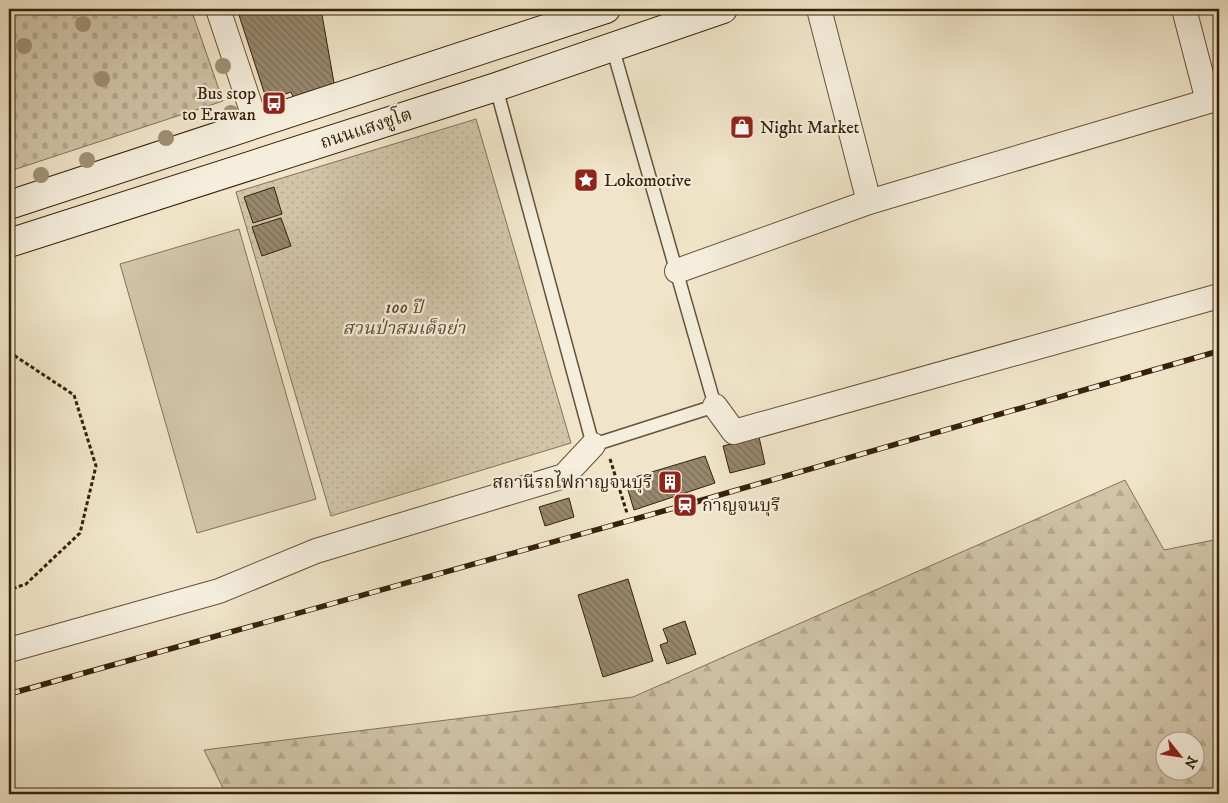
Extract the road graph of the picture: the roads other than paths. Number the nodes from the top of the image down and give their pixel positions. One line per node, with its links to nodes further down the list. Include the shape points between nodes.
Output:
1 (218, 9): 9 (street)
2 (606, 9): 9 (main road)
3 (723, 9): 6 (main road, ถนนแสงชูโต)
4 (819, 9): 11 (street)
5 (1184, 9): 8 (street)
6 (612, 46): 7 (main road, ถนนแสงชูโต); 14 (lane)
7 (496, 87): 10 (main road, ถนนแสงชูโต); 17 (lane)
8 (1214, 99): 11 (street)
9 (256, 123): 10 (main road); 12 (main road)
10 (270, 160): 13 (main road, ถนนแสงชูโต)
11 (869, 202): 14 (street)
12 (9, 205)
13 (9, 243)
14 (677, 271): 16 (lane)
15 (1219, 296): 16 (street, via 734,432)
16 (715, 406): 17 (lane)
17 (599, 443): 18 (street, via 564,476 316,551 219,591)
18 (9, 650)

